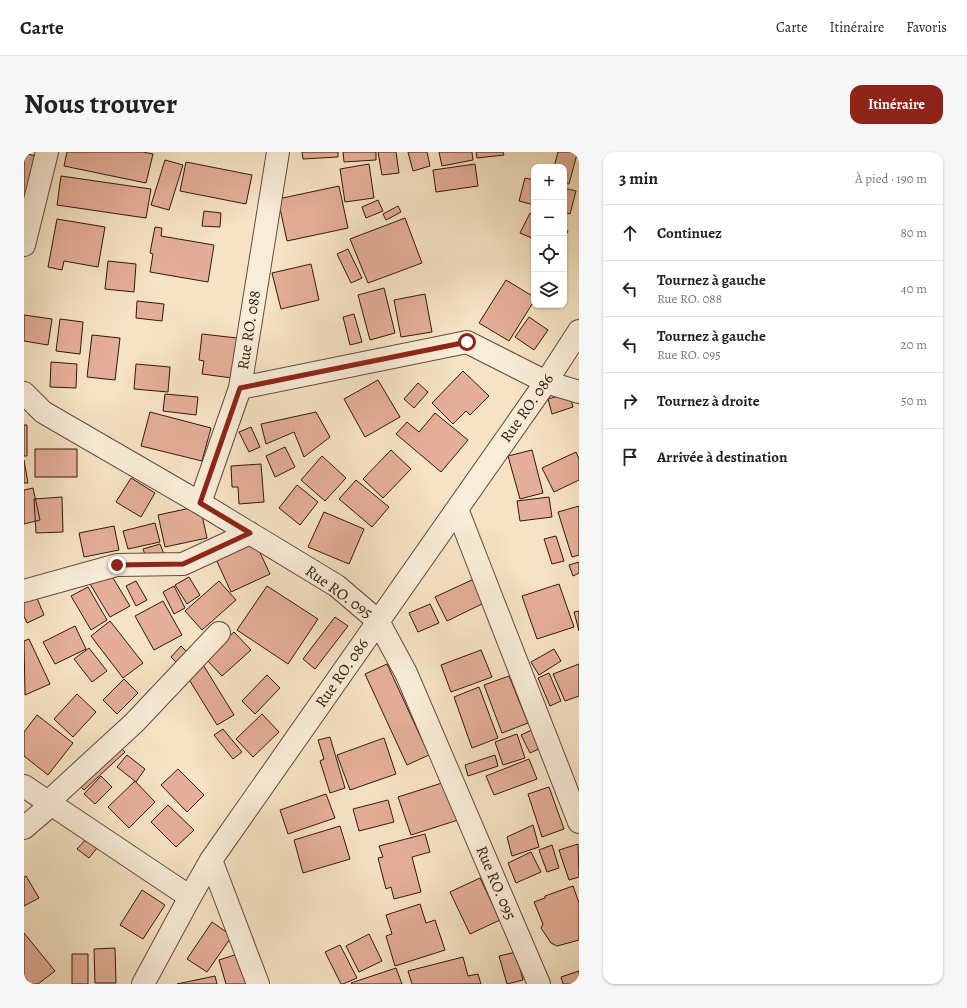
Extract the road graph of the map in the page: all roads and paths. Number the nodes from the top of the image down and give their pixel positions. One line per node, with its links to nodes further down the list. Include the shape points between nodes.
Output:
1 (47, 152): 3 (street)
2 (278, 152): 6 (street, Rue RO. 088)
3 (24, 245)
4 (579, 331): 5 (street, Rue RO. 086)
5 (546, 382): 6 (street, via 467,342); 7 (street); 10 (street, Rue RO. 086)
6 (240, 388): 9 (street, Rue RO. 088)
7 (579, 392)
8 (24, 393): 9 (street, Rue RO. 095, via 43,412)
9 (200, 503): 11 (street, Rue RO. 095)
10 (457, 509): 13 (street, Rue RO. 086); 17 (street)
11 (250, 533): 12 (street, via 183,564 117,565); 13 (street, Rue RO. 095, via 336,586)
12 (24, 591)
13 (378, 621): 19 (street, Rue RO. 086); 23 (street, Rue RO. 095, via 406,673)
14 (219, 633): 16 (street, via 134,723)
15 (24, 786): 16 (street)
16 (49, 804): 18 (street); 20 (street)
17 (579, 822)
18 (24, 828)
19 (211, 860): 20 (street, Rue RO. 086); 22 (street)
20 (190, 897): 21 (street, Rue RO. 086)
21 (143, 984)
22 (258, 984)
23 (539, 984)

